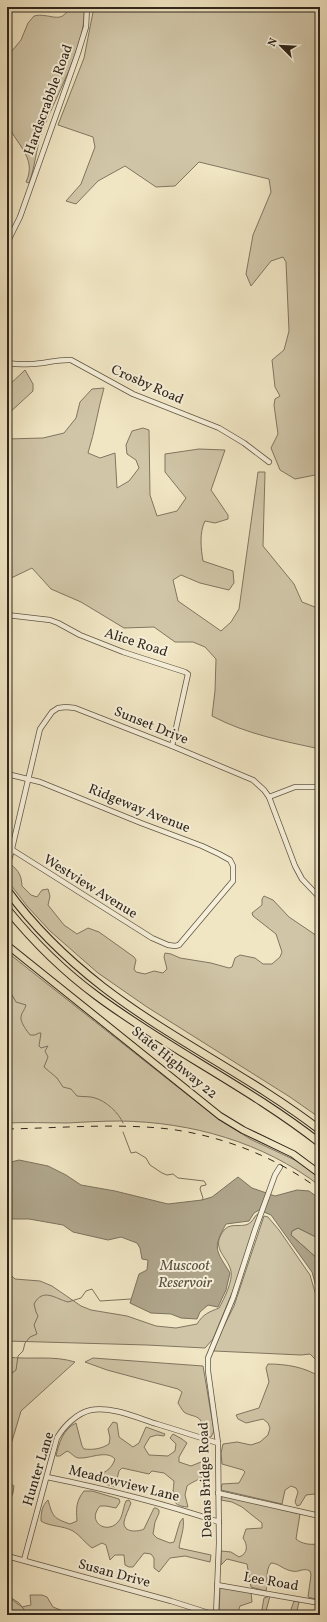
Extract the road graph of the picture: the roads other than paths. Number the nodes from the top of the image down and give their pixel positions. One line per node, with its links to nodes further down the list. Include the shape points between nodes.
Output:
1 (87, 7): 2 (street, Hardscrabble Road, via 86,27 78,53 24,205)
2 (7, 243)
3 (7, 363): 4 (street, Crosby Road, via 29,364 60,359 71,360 131,393 219,428)
4 (269, 462)
5 (7, 615): 6 (street, Alice Road, via 54,622 123,652 188,674)
6 (172, 746): 8 (street, Sunset Drive, via 86,712 66,707 58,708 52,712 40,730); 10 (street, Sunset Drive, via 253,780)
7 (7, 774): 8 (street, Ridgeway Avenue)
8 (28, 779): 11 (street, Sunset Drive); 16 (street, Ridgeway Avenue, via 202,846 230,860 234,871 233,881 179,945)
9 (320, 787): 10 (street, via 296,787)
10 (269, 797): 14 (street, Sunset Drive, via 302,879)
11 (11, 849): 12 (street, Sunset Drive); 16 (street, Westview Avenue)
12 (10, 857)
13 (7, 890): 18 (highway, via 52,943 103,988 284,1104)
14 (320, 898)
15 (7, 909): 19 (highway, via 55,961 97,996 278,1112)
16 (158, 942)
17 (7, 946): 21 (main road, State Highway 22, via 220,1116 289,1152)
18 (320, 1130)
19 (320, 1143)
20 (280, 1167): 22 (street, Deans Bridge Road, via 208,1358)
21 (320, 1174)
22 (218, 1443): 23 (street, Hunter Lane, via 129,1415 104,1409 90,1410 62,1430 57,1438); 24 (street, Deans Bridge Road)
23 (47, 1477): 26 (street, Meadowview Lane, via 173,1506); 28 (street, Hunter Lane)
24 (218, 1493): 25 (street); 26 (street, Deans Bridge Road)
25 (320, 1516)
26 (219, 1522): 29 (street, Deans Bridge Road)
27 (7, 1556): 28 (street, Susan Drive)
28 (24, 1560): 31 (street, Susan Drive)
29 (218, 1585): 30 (street, Lee Road); 31 (street, Deans Bridge Road)
30 (320, 1603)
31 (215, 1615)

